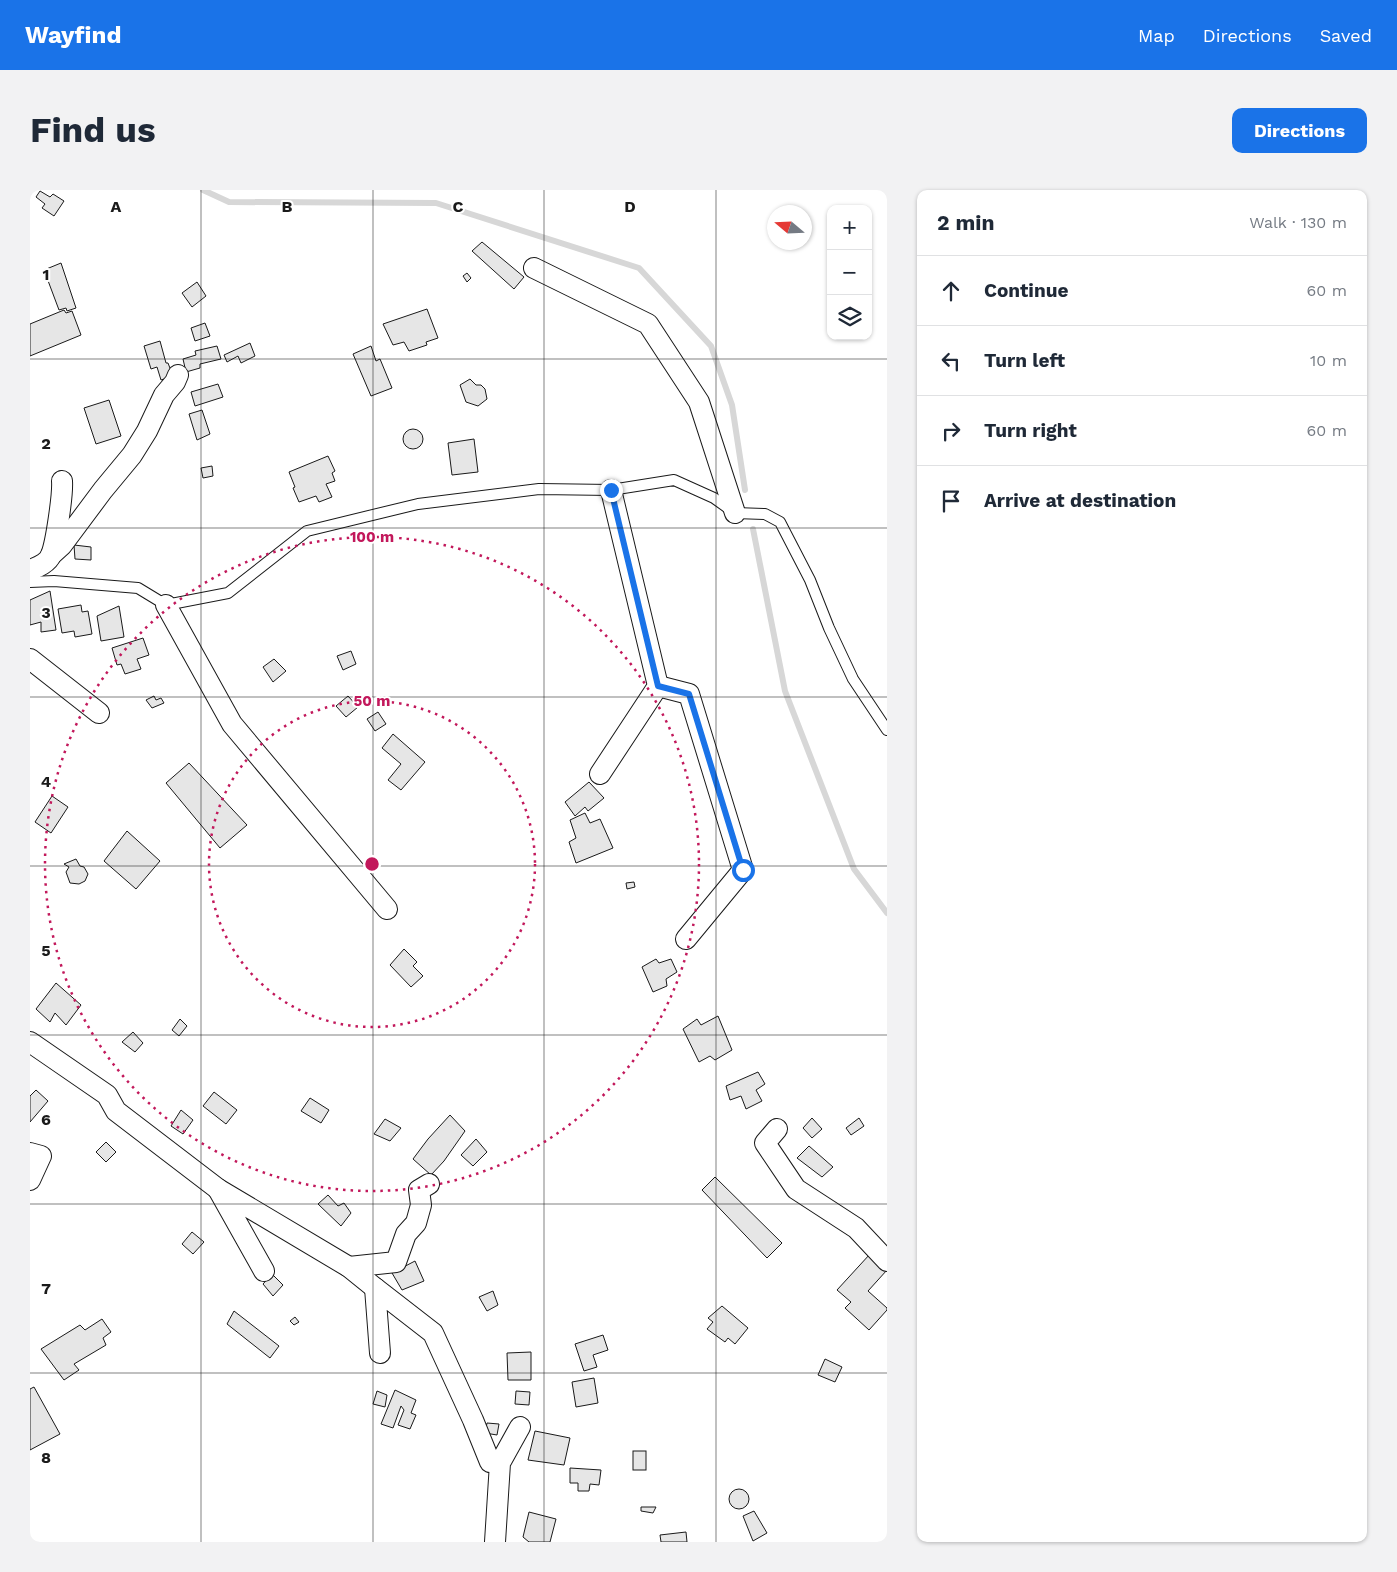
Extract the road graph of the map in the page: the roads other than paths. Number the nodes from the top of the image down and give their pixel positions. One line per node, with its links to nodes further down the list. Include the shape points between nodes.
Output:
1 (534, 268): 5 (street, via 648,324 699,402)
2 (178, 375): 6 (street, via 132,455 62,546)
3 (62, 481): 6 (street)
4 (611, 490): 5 (lane, via 674,480 714,498); 9 (lane, via 539,489 418,504 307,531 228,593); 11 (street)
5 (735, 513): 13 (lane, via 765,514 780,522 810,580 853,679)
6 (51, 555): 7 (street, via 42,565)
7 (30, 570)
8 (30, 582): 9 (lane, via 54,580 138,588)
9 (166, 605): 15 (street, via 232,724)
10 (30, 660): 12 (street)
11 (658, 686): 14 (street); 16 (street, via 689,694 743,870)
12 (99, 713)
13 (887, 730)
14 (600, 774)
15 (387, 909)
16 (686, 939)
17 (30, 1042): 22 (street, via 108,1095 116,1111)
18 (777, 1129): 23 (street, via 765,1143 796,1189 856,1228)
19 (30, 1153): 20 (street, via 40,1156)
20 (30, 1180)
21 (429, 1184): 24 (street, via 419,1190 421,1205 416,1223 406,1234 396,1262)
22 (218, 1189): 24 (street); 25 (street)
23 (887, 1262)
24 (349, 1267): 26 (street)
25 (264, 1272)
26 (374, 1288): 27 (street); 29 (street, via 433,1333)
27 (380, 1353)
28 (520, 1428): 30 (street, via 500,1463)
29 (490, 1462)
30 (495, 1542)

